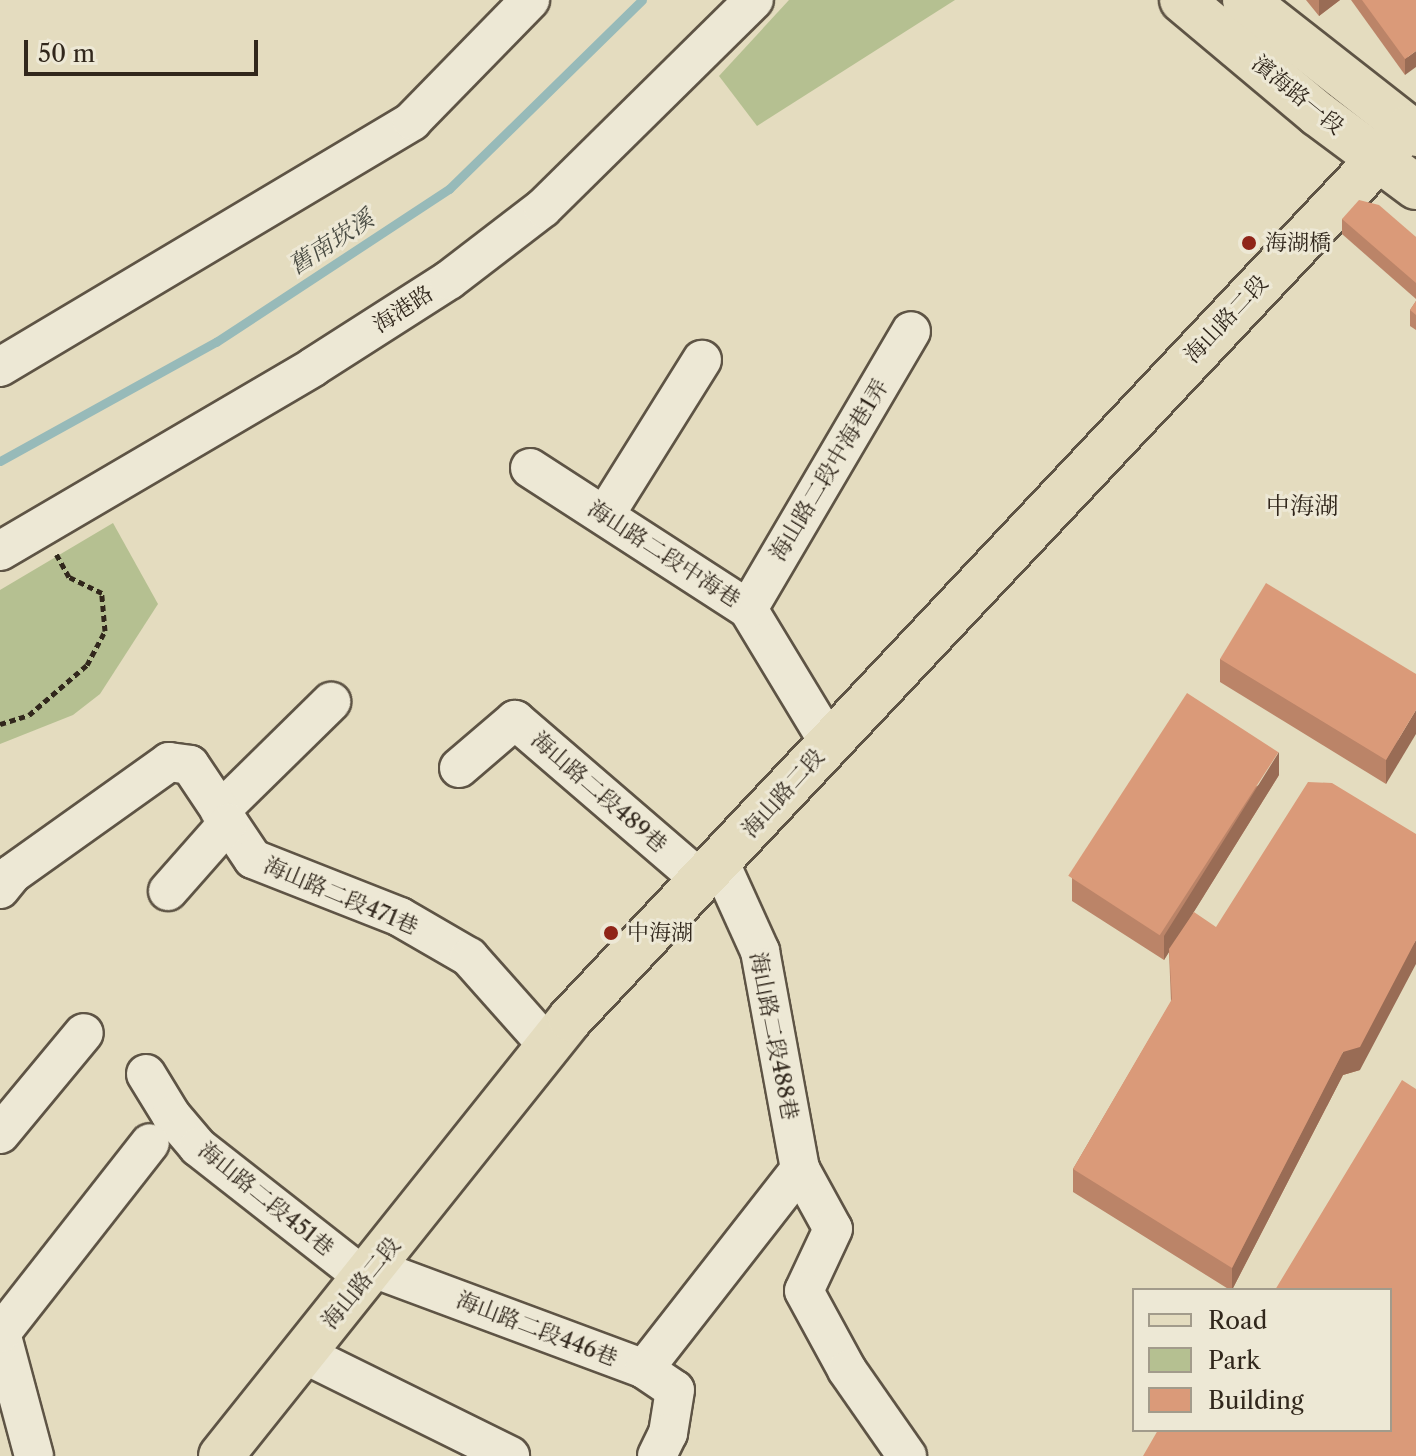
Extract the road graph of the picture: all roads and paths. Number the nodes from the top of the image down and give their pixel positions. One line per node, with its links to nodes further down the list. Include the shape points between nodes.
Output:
1 (530, 0): 9 (street, via 412,121)
2 (754, 0): 13 (street, 海港路, via 543,208 449,280 313,367)
3 (1182, 0): 5 (main road, 濱海路一段, via 1318,114)
4 (1245, 0): 5 (main road, 濱海路一段)
5 (1404, 134): 6 (main road, 濱海路一段); 17 (main road, 海山路二段)
6 (1416, 187)
7 (911, 331): 14 (street, 海山路二段中海巷1弄)
8 (702, 360): 11 (street)
9 (0, 367)
10 (530, 468): 11 (street, 海山路二段中海巷)
11 (605, 515): 14 (street, 海山路二段中海巷)
12 (51, 545): 16 (path, via 69,577 102,593 105,631 87,665 29,715)
13 (0, 551)
14 (748, 609): 17 (street, 海山路二段中海巷)
15 (331, 702): 19 (street)
16 (0, 724)
17 (829, 743): 20 (main road, 海山路二段)
18 (459, 768): 20 (street, 海山路二段489巷, via 515,720)
19 (224, 817): 21 (street, 海山路二段471巷, via 190,765 169,762 12,874); 22 (street); 24 (street, 海山路二段471巷, via 253,859 400,917 469,957)
20 (711, 872): 24 (main road, 海山路二段); 28 (street, 海山路二段488巷, via 760,951)
21 (0, 889)
22 (168, 891)
23 (84, 1033): 26 (street)
24 (548, 1046): 29 (main road, 海山路二段)
25 (146, 1074): 29 (street, 海山路二段451巷, via 198,1147)
26 (0, 1134)
27 (150, 1143): 30 (street)
28 (800, 1169): 32 (street, 海山路二段446巷); 37 (street, 海山路二段488巷, via 833,1229 804,1291 847,1370)
29 (369, 1273): 31 (main road, 海山路二段); 32 (street, 海山路二段446巷)
30 (0, 1331): 33 (street)
31 (304, 1354): 34 (main road, 海山路二段); 35 (street)
32 (644, 1369): 36 (street, via 675,1390 668,1433)
33 (34, 1456)
34 (221, 1456)
35 (510, 1456)
36 (657, 1456)
37 (907, 1456)

